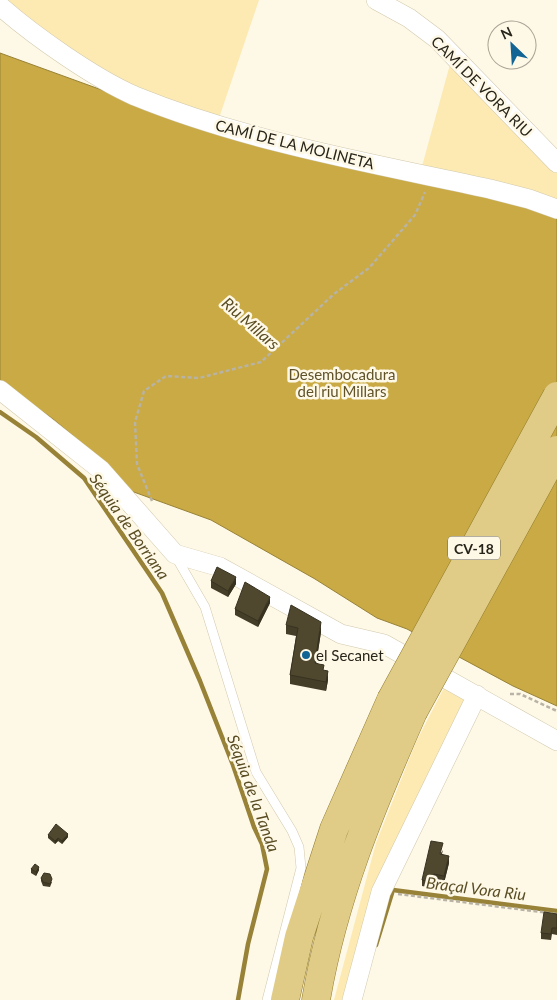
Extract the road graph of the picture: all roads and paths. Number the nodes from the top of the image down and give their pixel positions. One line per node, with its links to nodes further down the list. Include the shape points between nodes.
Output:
1 (376, 0): 3 (street, CAMÍ DE VORA RIU, via 409,18 437,39)
2 (0, 6): 4 (street, CAMÍ DE LA MOLINETA, via 68,56 134,95 241,133)
3 (557, 163)
4 (432, 176): 5 (street, CAMÍ DE LA MOLINETA, via 529,199); 9 (path, via 415,215 369,268 261,362 199,378 166,376 144,391 135,422 137,464)
5 (557, 209)
6 (0, 390): 10 (street, via 101,470)
7 (557, 396): 12 (main road, CV-18, bridge)
8 (557, 450): 12 (main road, CV-18, bridge)
9 (154, 505)
10 (175, 554): 11 (street, via 220,567 341,634 384,644); 16 (lane, via 205,607 256,772 292,830 300,856 301,868)
11 (477, 695): 13 (street); 14 (street)
12 (402, 706): 17 (main road, CV-18, via 334,829 299,937); 18 (main road, CV-18, via 324,951)
13 (557, 741)
14 (381, 892): 15 (path); 19 (street)
15 (557, 914)
16 (267, 1000)
17 (285, 1000)
18 (316, 1000)
19 (352, 1000)

